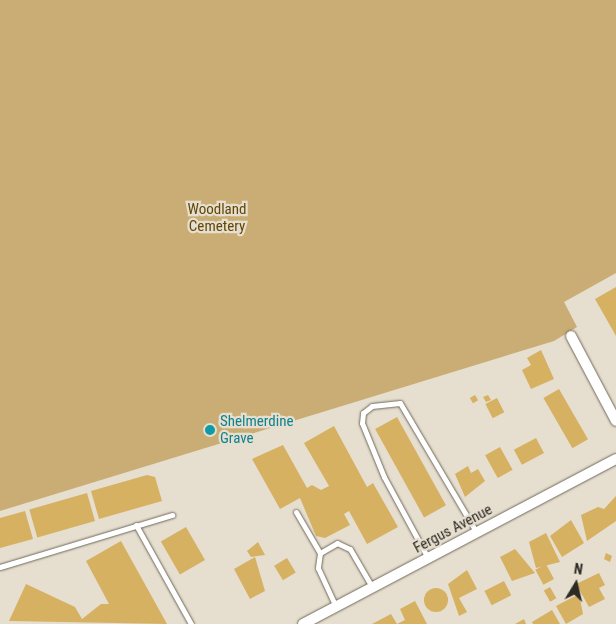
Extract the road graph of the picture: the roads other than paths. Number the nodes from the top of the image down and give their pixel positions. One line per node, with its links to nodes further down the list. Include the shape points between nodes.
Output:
1 (571, 336): 2 (street)
2 (616, 421)
3 (616, 459): 7 (street, Fergus Avenue)
4 (296, 512): 8 (lane)
5 (172, 514): 6 (lane)
6 (136, 525): 10 (lane); 13 (lane)
7 (478, 533): 9 (street, Fergus Avenue); 9 (lane, via 400,403 372,406 363,413 362,424 384,477)
8 (320, 553): 11 (lane, via 337,543 350,549); 12 (lane, via 318,568)
9 (428, 558): 11 (street, Fergus Avenue)
10 (0, 567)
11 (372, 588): 12 (street, Fergus Avenue)
12 (336, 607): 14 (street, Fergus Avenue)
13 (191, 624)
14 (304, 624)

